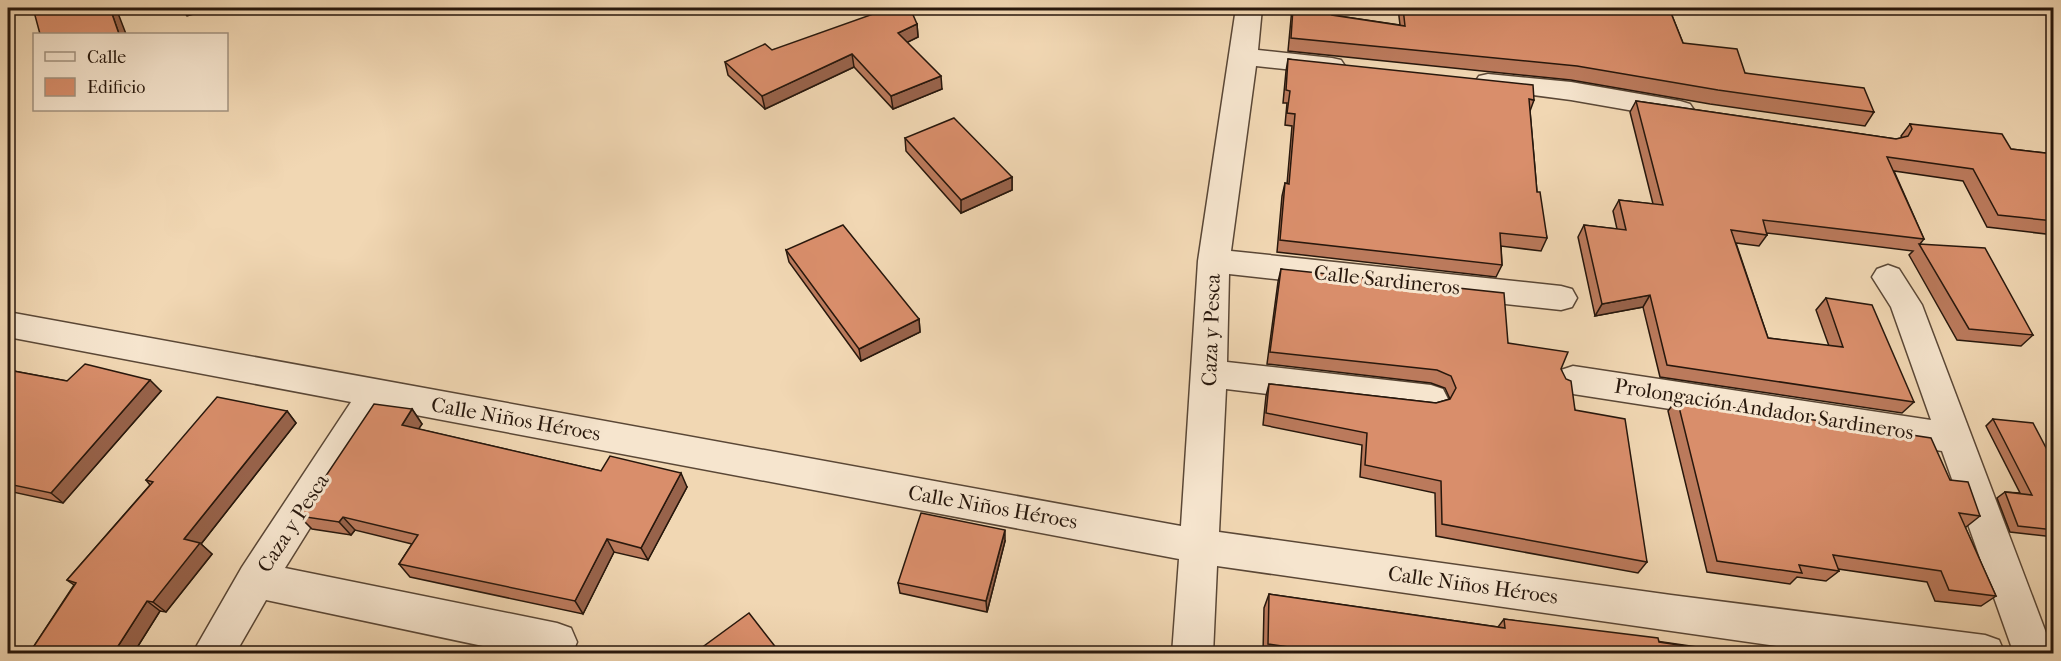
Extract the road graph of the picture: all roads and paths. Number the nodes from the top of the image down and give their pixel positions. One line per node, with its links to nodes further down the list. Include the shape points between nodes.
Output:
1 (1249, 8): 2 (street, Caza y Pesca)
2 (1244, 57): 3 (street); 6 (street, Caza y Pesca)
3 (1361, 69)
4 (1466, 80): 5 (street, via 1571,90)
5 (1710, 115)
6 (1214, 261): 8 (street, Calle Sardineros); 10 (street, Caza y Pesca)
7 (1888, 277): 14 (street, via 1906,305)
8 (1561, 298)
9 (8, 325): 12 (street, Calle Niños Héroes)
10 (1210, 374): 13 (street); 15 (street, Caza y Pesca)
11 (1573, 381): 14 (street, Prolongación Andador Sardineros)
12 (376, 393): 15 (street, Calle Niños Héroes); 16 (street, Caza y Pesca)
13 (1431, 399)
14 (1955, 438): 21 (street)
15 (1199, 546): 19 (street, Caza y Pesca); 20 (street, Calle Niños Héroes, via 1671,614)
16 (256, 580): 17 (street); 18 (street, Caza y Pesca)
17 (557, 642)
18 (212, 654)
19 (1192, 654)
20 (1985, 654)
21 (2035, 654)

